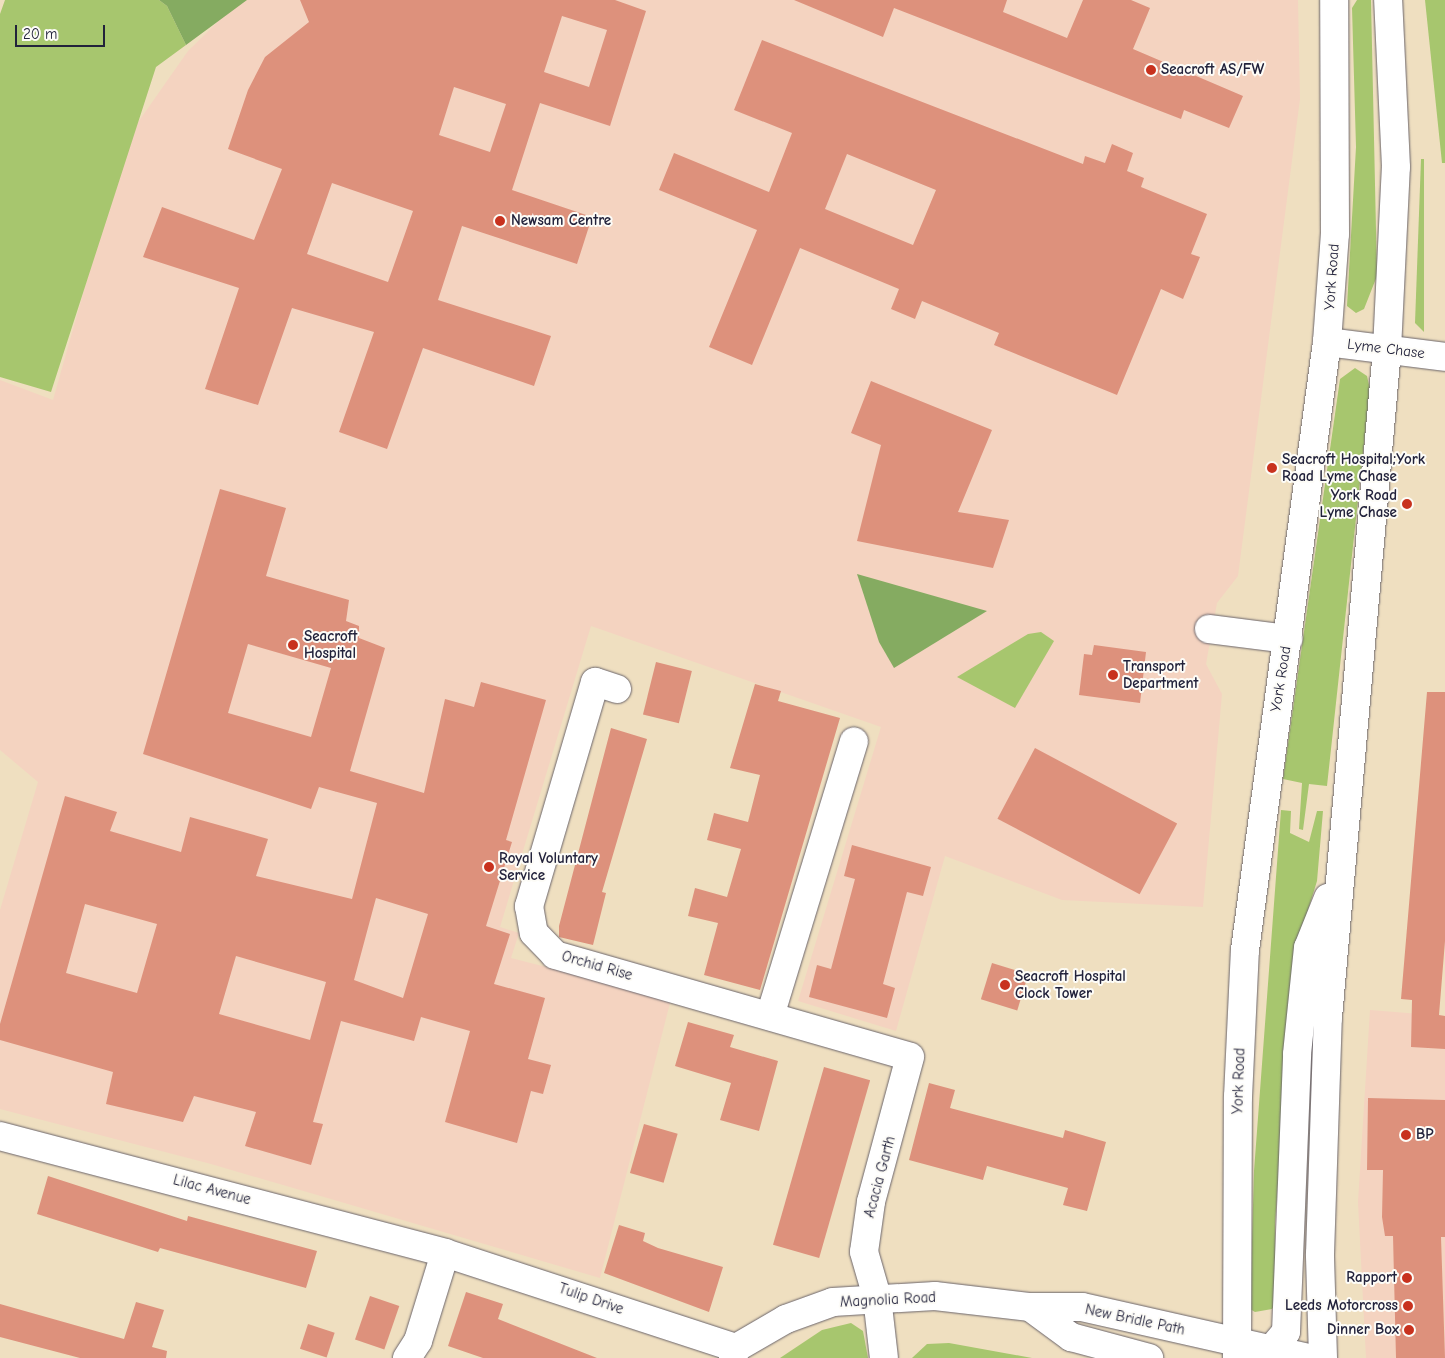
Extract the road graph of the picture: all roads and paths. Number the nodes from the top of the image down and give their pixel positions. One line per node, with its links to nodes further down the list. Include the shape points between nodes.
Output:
1 (1334, 0): 3 (main road, York Road, via 1335,234)
2 (1388, 0): 4 (main road, via 1396,167)
3 (1327, 342): 4 (main road, Lyme Chase); 7 (main road, York Road)
4 (1387, 349): 5 (main road, Lyme Chase); 10 (main road)
5 (1445, 357)
6 (1209, 629): 7 (main road)
7 (1288, 639): 17 (main road, York Road, via 1245,950 1238,1106)
8 (616, 689): 11 (main road, Orchid Rise, via 595,682 529,906 534,933 555,954)
9 (854, 742): 11 (main road)
10 (1338, 873): 19 (main road, via 1308,948 1297,1054 1286,1332); 24 (main road, via 1321,1214)
11 (770, 1016): 12 (main road, Orchid Rise)
12 (910, 1057): 15 (main road, Acacia Garth, via 870,1202 864,1252)
13 (0, 1136): 14 (main road, Lilac Avenue)
14 (435, 1250): 18 (main road, Tulip Drive); 20 (main road, via 418,1342)
15 (877, 1297): 16 (main road, Magnolia Road, via 935,1296); 18 (main road, Magnolia Road, via 833,1302 786,1319); 21 (main road, Acacia Garth)
16 (1030, 1307): 17 (main road, New Bridle Path, via 1082,1307); 22 (main road, New Bridle Path, via 1071,1337)
17 (1237, 1350): 19 (main road, New Bridle Path)
18 (734, 1353)
19 (1269, 1354): 23 (main road, New Bridle Path)
20 (406, 1358)
21 (884, 1358)
22 (1149, 1358)
23 (1309, 1358)
24 (1323, 1358)

